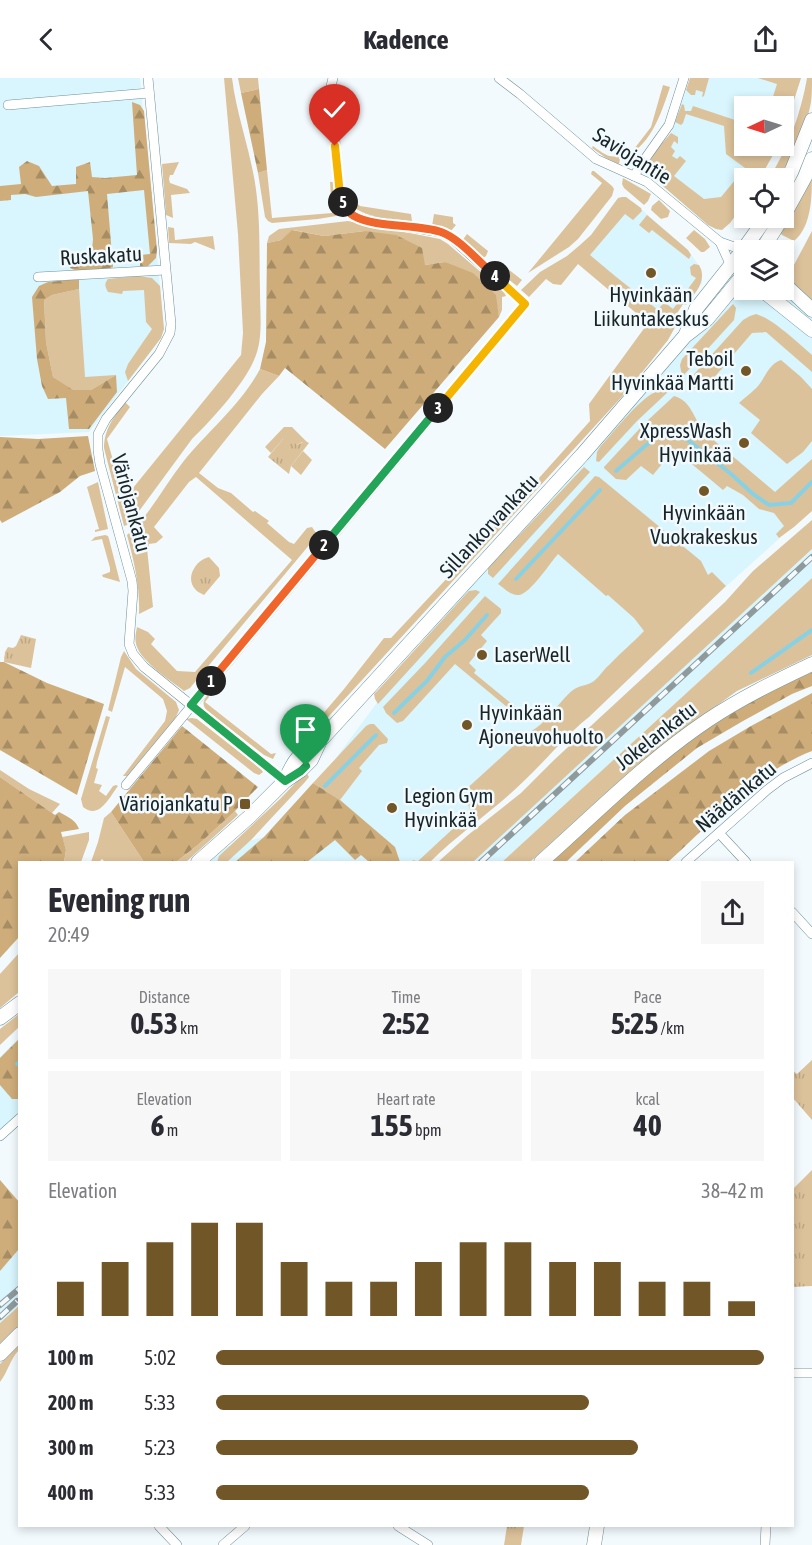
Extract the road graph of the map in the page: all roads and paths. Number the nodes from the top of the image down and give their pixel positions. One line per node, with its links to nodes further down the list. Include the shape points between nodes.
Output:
1 (148, 78): 5 (street, Väriojankatu)
2 (333, 78): 26 (street, via 331,97 340,195 345,207 365,220 433,230 452,238 525,304)
3 (499, 78): 10 (street, Saviojantie, via 596,159)
4 (684, 78): 10 (street, via 669,125)
5 (149, 93): 6 (street); 17 (street, Väriojankatu)
6 (8, 105)
7 (812, 120): 9 (main road)
8 (812, 159): 11 (main road)
9 (793, 168)
10 (634, 176): 12 (street, Saviojantie)
11 (794, 197)
12 (720, 242): 13 (street, Saviojantie); 15 (street, Saviojantie)
13 (734, 247)
14 (734, 262): 15 (main road, Sillankorvankatu)
15 (731, 266): 16 (main road); 24 (main road, Sillankorvankatu, via 696,309)
16 (734, 268)
17 (165, 270): 18 (street, Ruskakatu); 26 (street, Väriojankatu, via 170,333 159,354 106,419 97,442 132,581 129,644 144,668)
18 (38, 277)
19 (734, 287): 24 (main road, Sillankorvankatu, via 707,319)
20 (794, 293): 22 (main road)
21 (774, 300): 23 (main road)
22 (812, 310)
23 (812, 330)
24 (685, 336): 28 (main road, Sillankorvankatu, via 582,455 320,741 311,760)
25 (812, 664): 32 (main road, Jokelankatu, via 748,696 670,747)
26 (191, 705): 28 (street, Väriojankatu); 29 (street)
27 (812, 763): 30 (street, Näädänkatu, via 766,790)
28 (285, 781): 31 (main road, Sillankorvankatu)
29 (126, 785)
30 (719, 834): 33 (street, Näädänkatu); 34 (street)
31 (199, 861)
32 (542, 861)
33 (687, 861)
34 (745, 861)
35 (794, 914): 36 (street)
36 (812, 934)
37 (18, 1004): 38 (main road)
38 (0, 1018)
39 (18, 1120): 40 (street)
40 (0, 1136)
41 (18, 1336): 42 (main road)
42 (0, 1354)
43 (794, 1373): 44 (street)
44 (812, 1373)
45 (160, 1527): 50 (street)
46 (244, 1527): 51 (street)
47 (400, 1527): 52 (street)
48 (597, 1527): 53 (main road)
49 (766, 1527): 54 (street)
50 (177, 1545)
51 (223, 1545)
52 (428, 1545)
53 (594, 1545)
54 (765, 1545)

